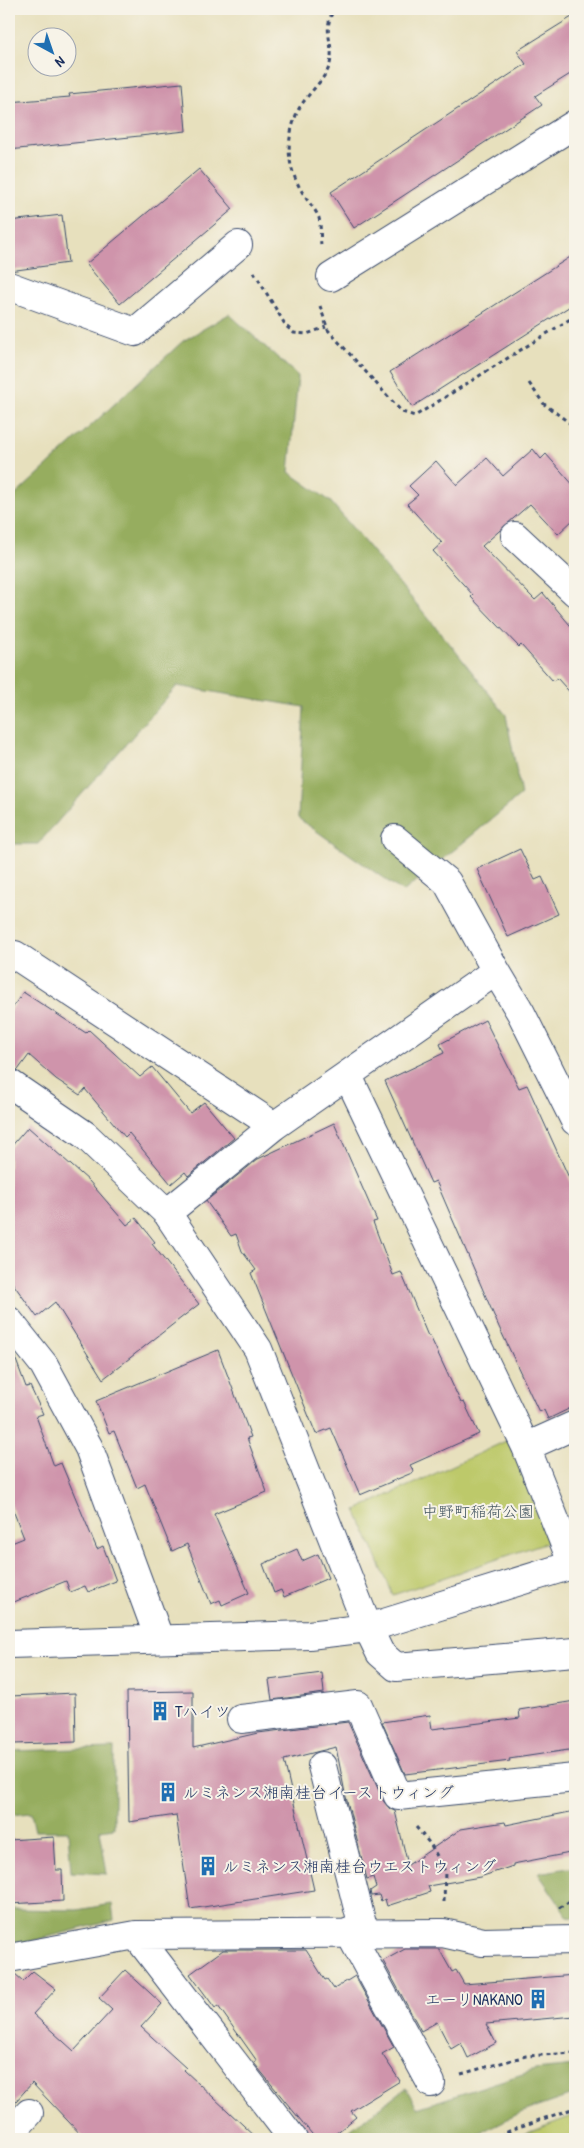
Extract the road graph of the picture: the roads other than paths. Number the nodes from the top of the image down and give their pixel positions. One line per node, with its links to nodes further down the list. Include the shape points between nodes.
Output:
1 (575, 124): 3 (street)
2 (238, 245): 4 (street, via 135,332)
3 (331, 277)
4 (9, 286)
5 (515, 536): 6 (street)
6 (575, 592)
7 (396, 839): 9 (street, via 447,882)
8 (9, 954): 13 (street)
9 (496, 971): 10 (street); 12 (street, via 521,1013)
10 (348, 1076): 13 (street); 17 (street)
11 (9, 1083): 14 (street, via 85,1135)
12 (575, 1121)
13 (274, 1126): 14 (street)
14 (167, 1213): 19 (street, via 258,1348)
15 (9, 1322): 20 (street, via 44,1365 89,1448)
16 (575, 1425): 17 (street)
17 (526, 1448): 18 (street)
18 (574, 1565): 19 (street)
19 (368, 1628): 20 (street, via 309,1635); 22 (street, via 380,1653 396,1667)
20 (159, 1638): 21 (street)
21 (9, 1644)
22 (575, 1652)
23 (241, 1719): 25 (street, via 358,1705 398,1796)
24 (322, 1766): 26 (street)
25 (575, 1778)
26 (357, 1932): 27 (street); 28 (street, via 444,1933 483,1942); 30 (street)
27 (136, 1935): 29 (street); 33 (street)
28 (575, 1940)
29 (9, 1958)
30 (431, 2082)
31 (28, 2114): 32 (street)
32 (9, 2135)
33 (293, 2139)

